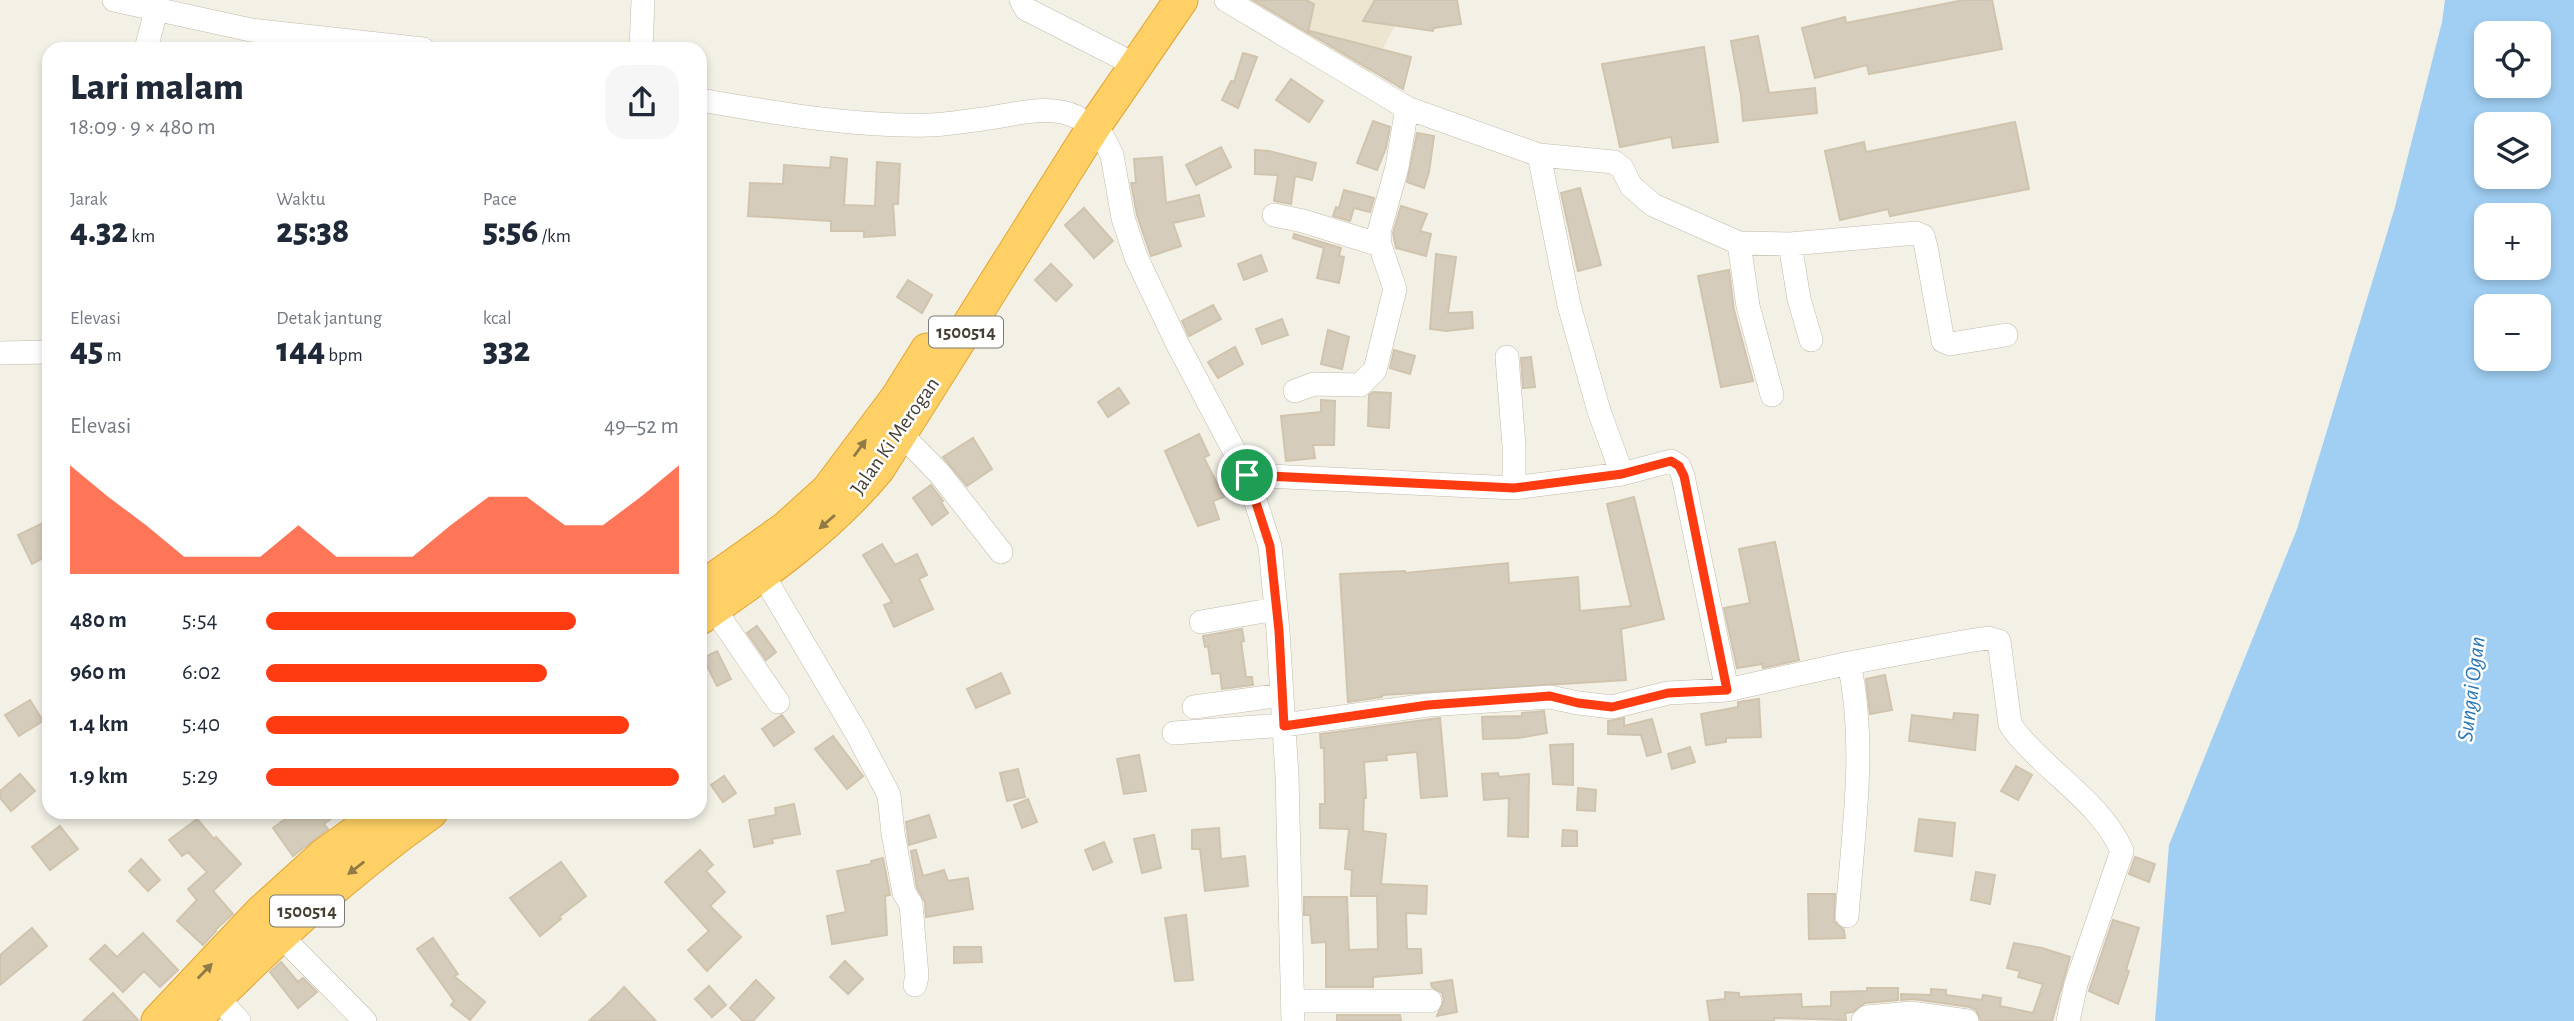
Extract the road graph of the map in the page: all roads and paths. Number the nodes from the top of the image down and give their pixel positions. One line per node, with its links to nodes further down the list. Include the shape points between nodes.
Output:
1 (114, 0): 7 (street)
2 (643, 0): 11 (street)
3 (1021, 0): 12 (street, via 1026,9)
4 (1158, 0): 12 (highway, Jalan Ki Merogan / 1500514)
5 (1181, 0): 12 (highway, Jalan Ki Merogan / 1500514)
6 (1226, 0): 14 (street)
7 (156, 11): 8 (street); 9 (street)
8 (249, 40): 10 (street)
9 (148, 42)
10 (288, 42)
11 (641, 42)
12 (1127, 57): 15 (highway, Jalan Ki Merogan / 1500514)
13 (707, 101): 15 (street, via 850,122 931,125 1047,109 1067,112)
14 (1408, 108): 16 (street); 20 (street, via 1379,232)
15 (1085, 122): 28 (highway, Jalan Ki Merogan / 1500514); 30 (street, via 1102,137 1112,155 1123,218 1136,257); 34 (highway, Jalan Ki Merogan / 1500514, one-way to 15, via 828,490 897,398)
16 (1539, 155): 18 (street, via 1614,162 1631,186 1653,205); 29 (street, via 1569,305)
17 (1274, 215): 20 (street)
18 (1739, 243): 19 (street); 27 (street, via 1748,306)
19 (1790, 244): 21 (street, via 1916,233 1923,236 1926,247 1943,341 1950,344); 22 (street)
20 (1380, 245): 26 (street, via 1395,289 1375,370 1360,384 1314,384)
21 (2006, 335)
22 (1811, 340)
23 (0, 352): 24 (street)
24 (42, 352)
25 (1507, 358): 31 (street)
26 (1295, 391)
27 (1772, 395)
28 (901, 434): 32 (street, via 940,474); 33 (highway, Jalan Ki Merogan / 1500514, one-way to 33, via 853,499)
29 (1622, 474): 31 (street); 40 (street, via 1671,461 1684,476)
30 (1247, 475): 31 (street); 37 (street, via 1270,546)
31 (1514, 488)
32 (1001, 552)
33 (763, 575): 35 (highway, Jalan Ki Merogan / 1500514); 49 (street, via 889,795 904,893 911,904)
34 (707, 603)
35 (707, 604)
36 (707, 608): 42 (street)
37 (1276, 609): 38 (street); 41 (street)
38 (1201, 622)
39 (1849, 663): 40 (street); 47 (street, via 1856,710 1856,778); 58 (street, via 1988,638 1999,641 2010,724 2094,811 2122,851 2076,984)
40 (1727, 690): 44 (street, via 1668,693 1612,707 1550,696 1428,705)
41 (1282, 695): 43 (street); 44 (street)
42 (778, 702)
43 (1194, 707)
44 (1284, 726): 45 (street); 52 (street)
45 (1174, 733)
46 (386, 822): 48 (highway, 1500514, one-way to 48, via 345,876); 53 (highway, 1500514, one-way to 46, via 260,913 324,855)
47 (1847, 916)
48 (280, 935): 51 (highway, 1500514); 55 (street)
49 (915, 985)
50 (1430, 1000): 52 (street)
51 (228, 1009): 54 (highway, 1500514)
52 (1293, 1011)
53 (158, 1021)
54 (193, 1021)
55 (365, 1021)
56 (1863, 1021): 57 (street, via 1911,1013)
57 (1967, 1021)
58 (2068, 1021)

